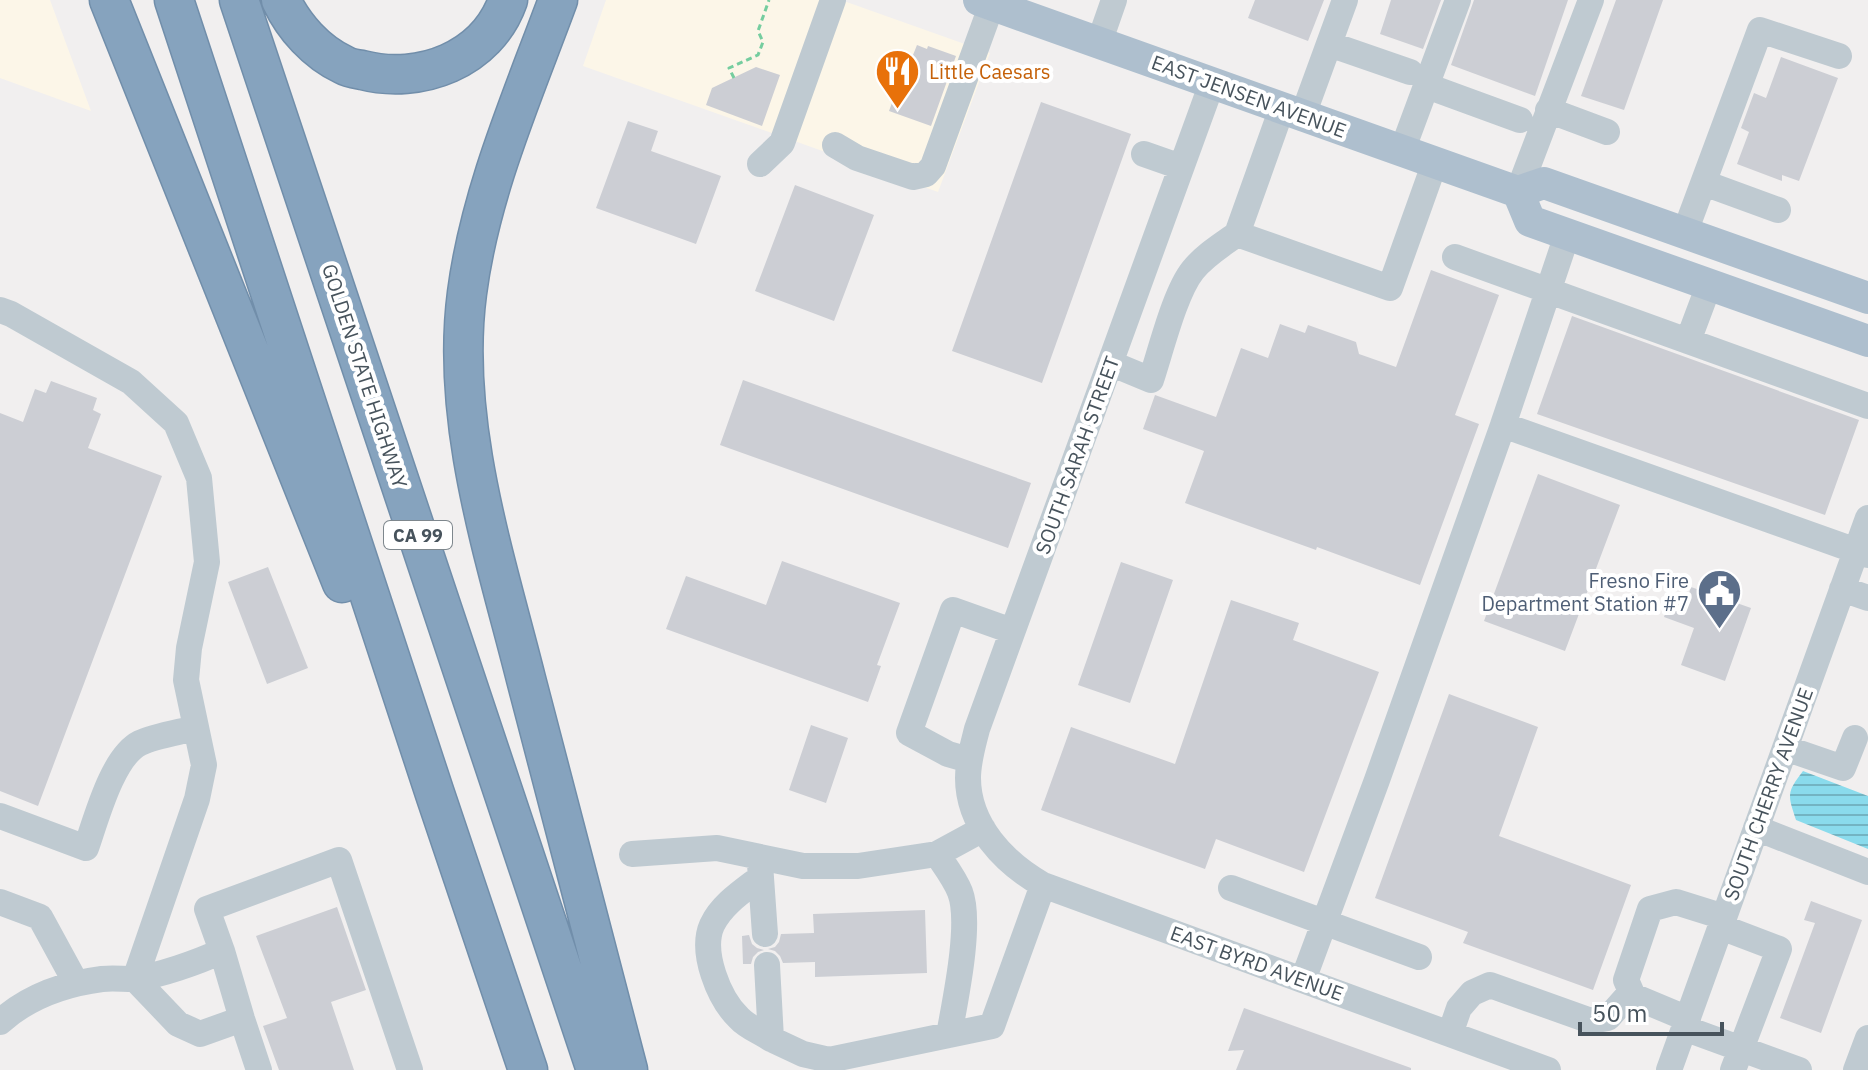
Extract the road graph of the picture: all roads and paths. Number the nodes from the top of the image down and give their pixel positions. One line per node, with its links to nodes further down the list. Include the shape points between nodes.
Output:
1 (109, 0): 55 (highway, via 332,561)
2 (174, 0): 55 (highway, CA 99)
3 (239, 0): 87 (highway, GOLDEN STATE HIGHWAY / CA 99)
4 (281, 0): 5 (highway, via 315,46 344,66 381,75 420,74 455,62 483,40)
5 (508, 0)
6 (558, 0): 88 (highway, via 479,230 466,295 466,416 493,548)
7 (769, 0): 17 (path, via 758,31 763,42 758,55 729,68)
8 (833, 0): 28 (street, via 782,143)
9 (1114, 0): 14 (street)
10 (1345, 0): 15 (street)
11 (1458, 0): 18 (street)
12 (1591, 0): 20 (street)
13 (986, 2): 14 (main road, EAST JENSEN AVENUE); 24 (street, via 926,174 913,177)
14 (1099, 43): 19 (main road, EAST JENSEN AVENUE)
15 (1329, 44): 18 (street); 21 (street)
16 (1839, 56): 30 (street, via 1760,30)
17 (734, 78)
18 (1418, 79): 22 (street); 25 (street)
19 (1212, 83): 21 (main road, EAST JENSEN AVENUE); 29 (street, SOUTH SARAH STREET)
20 (1548, 110): 23 (street); 31 (street)
21 (1293, 112): 25 (main road, EAST JENSEN AVENUE); 34 (street)
22 (1520, 120)
23 (1607, 132)
24 (835, 145)
25 (1402, 151): 27 (main road, EAST JENSEN AVENUE)
26 (1144, 154): 29 (street)
27 (1435, 162): 31 (main road, EAST JENSEN AVENUE); 34 (street, via 1390,288)
28 (760, 164)
29 (1181, 167): 43 (street, SOUTH SARAH STREET)
30 (1704, 183): 32 (street); 33 (street)
31 (1518, 192): 33 (main road, EAST JENSEN AVENUE, via 1544,183); 35 (main road, via 1530,221)
32 (1778, 210)
33 (1685, 232): 39 (main road, EAST JENSEN AVENUE)
34 (1237, 234): 43 (street, via 1206,257 1182,286 1151,380)
35 (1567, 235): 37 (main road); 38 (street)
36 (1455, 257): 38 (street)
37 (1709, 285): 41 (street); 42 (main road)
38 (1548, 290): 41 (street); 45 (street)
39 (1868, 298)
40 (0, 310): 51 (street, via 131,382 176,423 199,478 207,562 186,680)
41 (1688, 341): 44 (street)
42 (1868, 341)
43 (1110, 363): 50 (street, SOUTH SARAH STREET)
44 (1868, 406)
45 (1503, 425): 47 (street); 66 (street)
46 (1868, 518): 47 (street, SOUTH CHERRY AVENUE)
47 (1862, 553): 48 (street, SOUTH CHERRY AVENUE)
48 (1842, 589): 49 (street); 53 (street, SOUTH CHERRY AVENUE)
49 (1868, 598)
50 (1012, 631): 54 (street, SOUTH SARAH STREET); 54 (street, via 953,610 909,733)
51 (195, 728): 56 (street, via 140,743 124,757 86,848); 72 (street, via 204,765 197,799)
52 (1855, 738): 53 (street, via 1843,768)
53 (1785, 748): 57 (street, SOUTH CHERRY AVENUE)
54 (969, 760): 58 (street, SOUTH SARAH STREET, via 971,797)
55 (435, 794): 86 (highway, CA 99)
56 (0, 816)
57 (1756, 828): 62 (street); 67 (street, SOUTH CHERRY AVENUE)
58 (983, 829): 60 (street); 63 (street, EAST BYRD AVENUE, via 1005,859)
59 (632, 854): 61 (street, via 717,848)
60 (937, 854): 61 (street, via 858,866); 80 (street, via 961,892 965,918)
61 (760, 867): 68 (street); 82 (street, via 711,926 708,948 713,973 739,1019)
62 (1868, 872)
63 (1043, 885): 73 (street, EAST BYRD AVENUE); 80 (street, via 992,1026)
64 (1231, 888): 66 (street)
65 (0, 902): 74 (street, via 40,917)
66 (1324, 922): 70 (street); 73 (street)
67 (1722, 922): 75 (street, via 1676,902 1650,909 1626,980); 78 (street, SOUTH CHERRY AVENUE); 83 (street, via 1779,949)
68 (765, 934)
69 (222, 951): 72 (street); 76 (street); 85 (street, via 207,909 339,860)
70 (1419, 957)
71 (767, 965): 82 (street)
72 (135, 979): 74 (street); 76 (street, via 178,1024 200,1034)
73 (1303, 980): 79 (street, EAST BYRD AVENUE)
74 (76, 983): 77 (street, via 22,1004)
75 (1631, 992): 78 (street); 79 (street, via 1608,1018 1591,1021 1490,985 1472,993 1459,1008)
76 (242, 1019): 84 (street)
77 (0, 1022)
78 (1686, 1023): 83 (street); 90 (street, SOUTH CHERRY AVENUE)
79 (1450, 1034): 89 (street, EAST BYRD AVENUE)
80 (949, 1035): 82 (street, via 829,1060)
81 (1868, 1038): 92 (street)
82 (771, 1039)
83 (1737, 1060): 91 (street)
84 (259, 1070)
85 (410, 1070)
86 (528, 1070)
87 (596, 1070)
88 (628, 1070)
89 (1548, 1070)
90 (1669, 1070)
91 (1799, 1070)
92 (1856, 1070)

